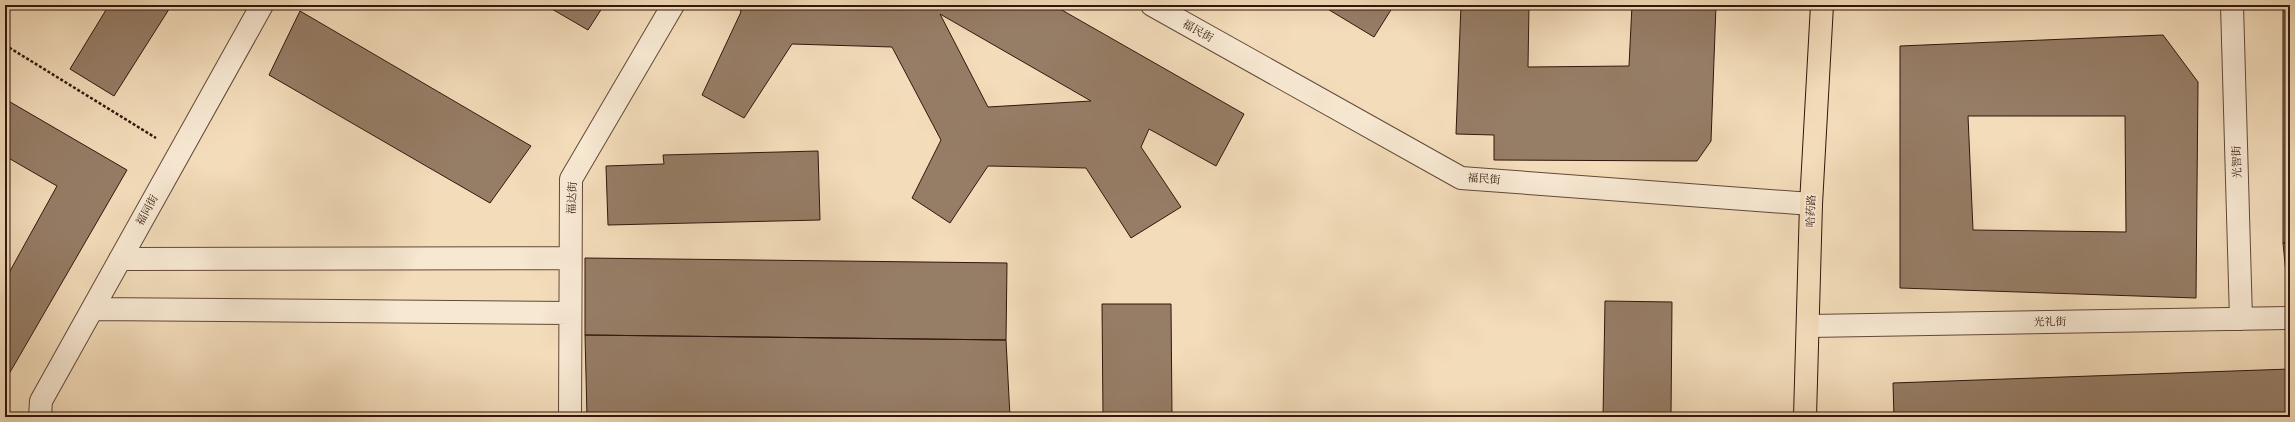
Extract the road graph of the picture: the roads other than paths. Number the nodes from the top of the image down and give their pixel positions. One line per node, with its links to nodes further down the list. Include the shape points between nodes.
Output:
1 (262, 5): 8 (street, 福同街)
2 (672, 5): 7 (street, 福达街, via 571,179)
3 (1152, 5): 6 (street, 福民街, via 1461,178)
4 (1822, 5): 6 (main road, 哈药路)
5 (2232, 5): 12 (street, 光智街)
6 (1811, 204): 13 (main road, 哈药路)
7 (570, 258): 8 (street); 10 (street, 福达街)
8 (120, 259): 9 (street, 福同街)
9 (93, 309): 10 (street); 14 (street, 福同街, via 41,401)
10 (570, 313): 15 (street, 福达街)
11 (2290, 318): 12 (street, 光礼街)
12 (2241, 319): 13 (street, 光礼街)
13 (1809, 326): 16 (main road, 哈药路)
14 (40, 417)
15 (570, 417)
16 (1805, 417)

